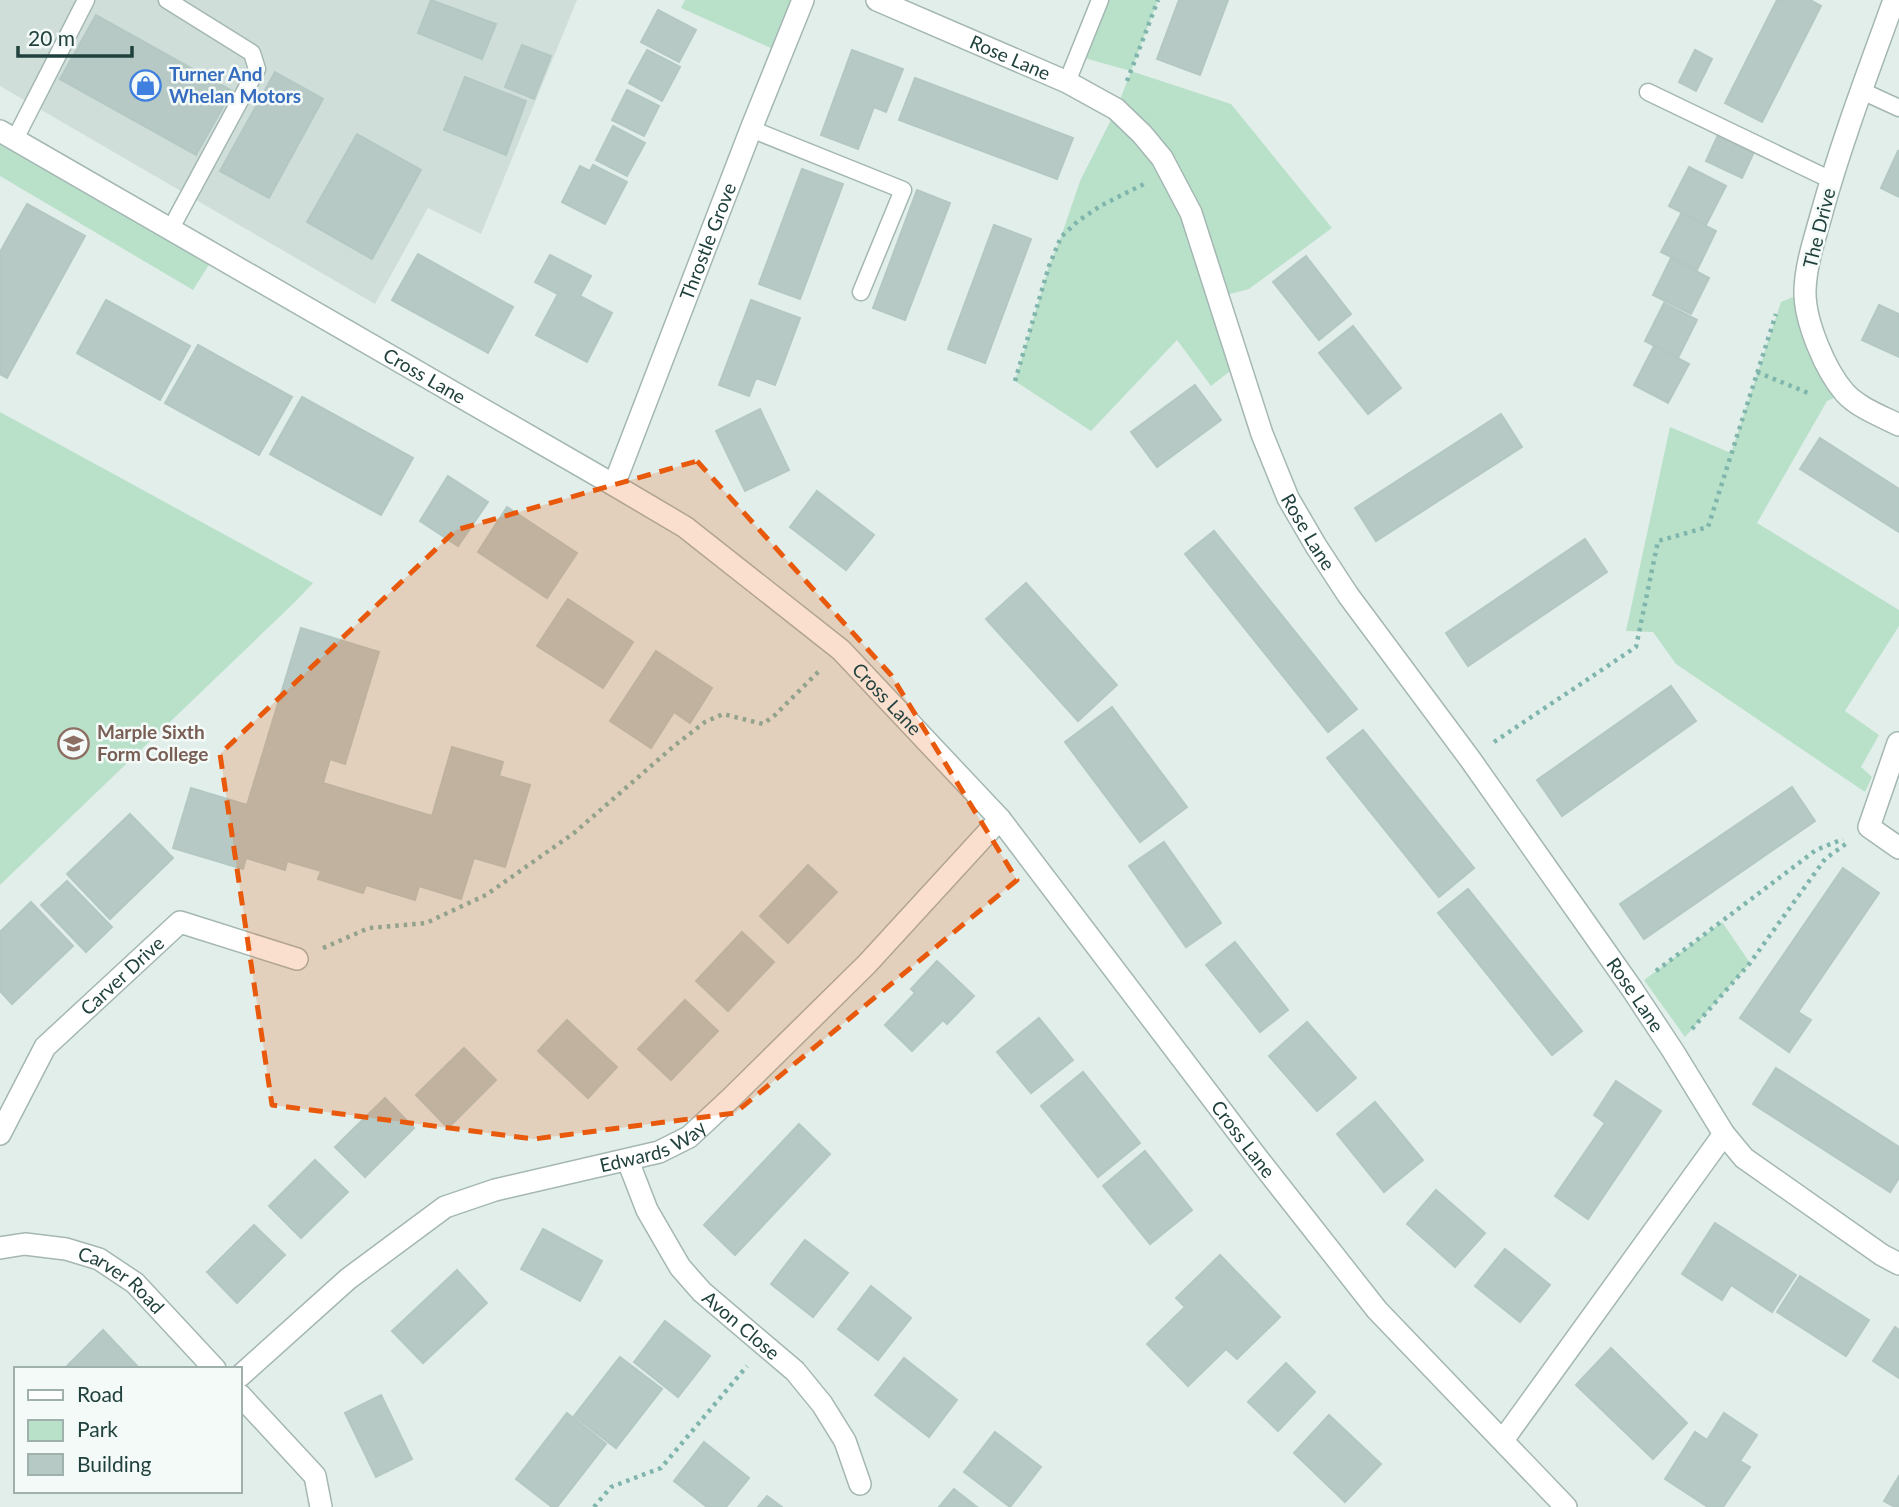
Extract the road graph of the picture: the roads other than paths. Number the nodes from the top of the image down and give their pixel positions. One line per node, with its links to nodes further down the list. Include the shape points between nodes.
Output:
1 (86, 0): 12 (lane)
2 (167, 0): 14 (lane, via 252,53 257,69)
3 (803, 0): 11 (street, Throstle Grove)
4 (877, 0): 7 (street, Rose Lane)
5 (1100, 0): 7 (lane)
6 (1894, 0): 8 (street, The Drive)
7 (1067, 82): 23 (street, Rose Lane, via 1116,110 1162,159 1191,213 1262,434 1288,498 1348,595 1632,989)
8 (1862, 91): 10 (lane); 13 (street, The Drive)
9 (1648, 92): 13 (lane)
10 (1899, 108)
11 (751, 129): 15 (lane, via 902,190); 17 (street, Throstle Grove)
12 (4, 133): 14 (street, Cross Lane)
13 (1830, 180): 16 (street, The Drive, via 1807,267 1807,311 1818,347 1845,393)
14 (170, 230): 17 (street, Cross Lane)
15 (861, 292)
16 (1899, 425)
17 (614, 485): 19 (street, Cross Lane, via 685,527 841,650)
18 (1898, 743): 20 (street, via 1870,827)
19 (1000, 819): 24 (street, Edwards Way, via 867,964 689,1137 659,1153); 30 (street, Cross Lane, via 1377,1310)
20 (1899, 848)
21 (297, 960): 22 (street, Carver Drive, via 180,922 45,1047)
22 (0, 1134)
23 (1724, 1134): 26 (street, Rose Lane, via 1744,1158); 30 (street)
24 (628, 1161): 28 (street, Edwards Way, via 495,1190 445,1207 348,1279); 31 (street, Avon Close, via 647,1210 680,1267 702,1292 794,1371 822,1404 845,1441)
25 (0, 1248): 27 (street, Carver Road, via 25,1244 99,1259 135,1283)
26 (1899, 1264)
27 (213, 1367)
28 (242, 1374)
29 (242, 1397): 32 (street, via 315,1476)
30 (1503, 1440): 33 (street, Cross Lane)
31 (860, 1484)
32 (321, 1507)
33 (1566, 1507)

